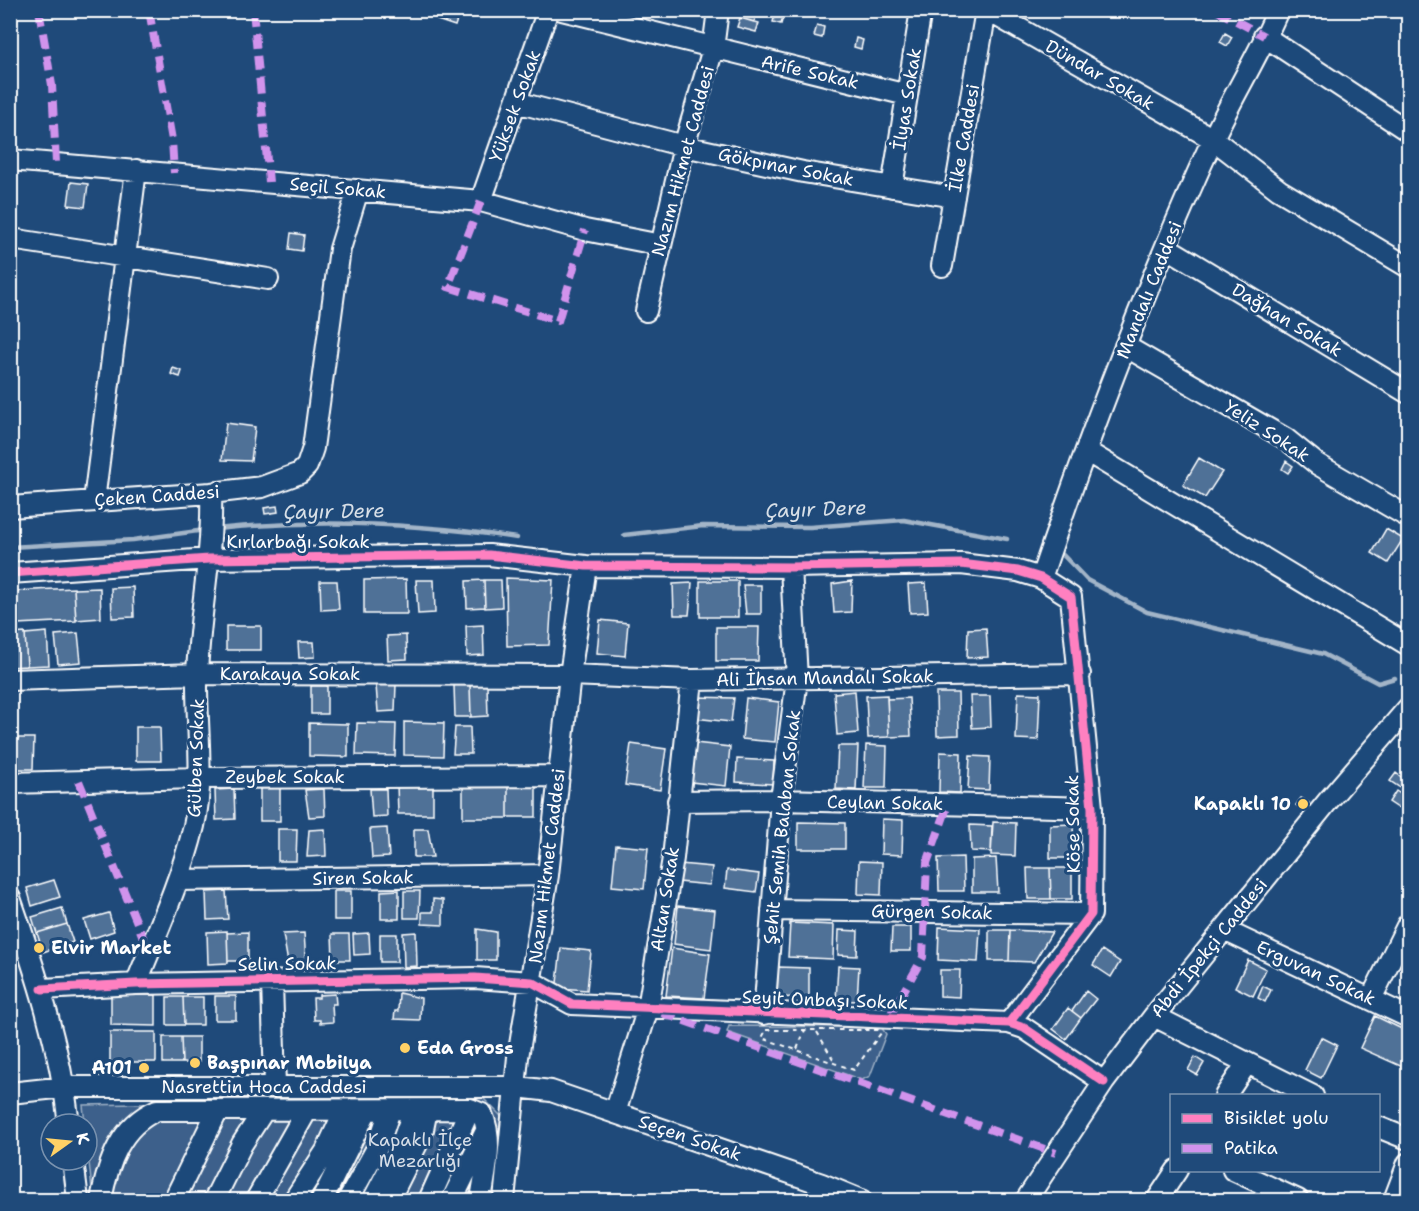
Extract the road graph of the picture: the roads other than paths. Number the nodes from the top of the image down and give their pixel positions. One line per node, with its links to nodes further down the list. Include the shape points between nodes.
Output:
1 (548, 10): 10 (street, Yüksek Sokak)
2 (718, 10): 8 (street, Nazım Hikmet Caddesi)
3 (921, 10): 9 (street, İlyas Sokak)
4 (986, 10): 12 (street, Dündar Sokak); 18 (street, İlke Caddesi)
5 (1278, 10): 7 (street, Mandalı Caddesi)
6 (577, 12): 8 (street, Arife Sokak)
7 (1264, 36): 11 (street); 12 (street, Mandalı Caddesi)
8 (713, 49): 9 (street, Arife Sokak); 13 (street, Nazım Hikmet Caddesi)
9 (907, 94): 16 (street, İlyas Sokak)
10 (516, 102): 13 (street, Gökpınar Sokak); 19 (street, Yüksek Sokak)
11 (1408, 131)
12 (1213, 139): 22 (street, Mandalı Caddesi); 25 (street, Dündar Sokak, via 1279,190)
13 (684, 146): 16 (street, Gökpınar Sokak); 21 (street, Nazım Hikmet Caddesi)
14 (10, 160): 15 (street, Seçil Sokak)
15 (136, 170): 17 (street, Seçil Sokak); 23 (street)
16 (892, 187): 18 (street, Gökpınar Sokak)
17 (358, 190): 19 (street, Seçil Sokak); 31 (street, Çeken Caddesi, via 340,249 313,448 307,466 300,473 262,487)
18 (954, 197): 24 (street, İlke Caddesi)
19 (481, 201): 21 (street, Seçil Sokak, via 585,230)
20 (11, 239): 23 (street)
21 (661, 245): 27 (street, Nazım Hikmet Caddesi)
22 (1166, 247): 28 (street, Mandalı Caddesi); 29 (street, Dağhan Sokak)
23 (124, 258): 26 (street); 32 (street)
24 (942, 266)
25 (1408, 267)
26 (268, 279)
27 (646, 311)
28 (1125, 346): 30 (street, Mandalı Caddesi); 34 (street, Yeliz Sokak, via 1286,439 1317,464)
29 (1408, 393)
30 (1086, 452): 39 (street, Mandalı Caddesi); 41 (street)
31 (211, 494): 32 (street, Çeken Caddesi); 35 (street, Gülben Sokak)
32 (94, 501): 33 (street, Çeken Caddesi)
33 (10, 507)
34 (1408, 517)
35 (210, 559): 36 (street, Kırlarbağı Sokak, via 489,555); 38 (street, Kırlarbağı Sokak); 42 (street, Gülben Sokak)
36 (586, 566): 37 (street, Kırlarbağı Sokak); 44 (street, Nazım Hikmet Caddesi)
37 (791, 567): 39 (street, Kırlarbağı Sokak, via 961,564); 45 (street, Şehit Semih Balaban Sokak)
38 (10, 573)
39 (1041, 578): 40 (street, Kırlarbağı Sokak)
40 (1071, 597): 43 (street, Köse Sokak)
41 (1408, 645)
42 (197, 674): 44 (street, Karakaya Sokak); 46 (street, Karakaya Sokak); 50 (street, Gülben Sokak)
43 (1080, 674): 45 (street, Ali İhsan Mandalı Sokak); 54 (street, Köse Sokak)
44 (570, 675): 47 (street, Ali İhsan Mandalı Sokak); 49 (street, Nazım Hikmet Caddesi)
45 (797, 679): 47 (street, Ali İhsan Mandalı Sokak); 52 (street, Şehit Semih Balaban Sokak)
46 (10, 680)
47 (692, 680): 53 (street, Altan Sokak)
48 (1408, 708): 61 (street, Abdi İpekçi Caddesi)
49 (559, 776): 50 (street, Zeybek Sokak); 55 (street, Nazım Hikmet Caddesi)
50 (198, 778): 51 (street, Zeybek Sokak); 56 (street, Gülben Sokak, via 195,824)
51 (10, 783)
52 (781, 800): 53 (street, Ceylan Sokak); 54 (street, Ceylan Sokak); 58 (street, Şehit Semih Balaban Sokak)
53 (678, 801): 67 (street, Altan Sokak, via 673,858)
54 (1092, 808): 59 (street, Köse Sokak)
55 (548, 875): 56 (street, Siren Sokak); 63 (street, Nazım Hikmet Caddesi)
56 (178, 880): 64 (street, Gülben Sokak)
57 (10, 898): 65 (street)
58 (772, 910): 59 (street, Gürgen Sokak); 68 (street, Şehit Semih Balaban Sokak)
59 (1091, 914): 71 (street)
60 (1408, 924): 66 (street)
61 (1224, 930): 66 (street, Erguvan Sokak); 69 (street, Abdi İpekçi Caddesi)
62 (272, 981): 63 (street, Selin Sokak, via 475,978); 64 (street, Selin Sokak); 74 (street)
63 (532, 982): 67 (street, Seyit Onbaşı Sokak, via 572,1004); 76 (street, Nazım Hikmet Caddesi, via 518,1057)
64 (136, 984): 65 (street, Selin Sokak)
65 (42, 989): 75 (street)
66 (1371, 999): 70 (street, Erguvan Sokak)
67 (648, 1008): 68 (street, Seyit Onbaşı Sokak); 89 (street, Altan Sokak)
68 (764, 1014): 71 (street, Seyit Onbaşı Sokak)
69 (1154, 1016): 72 (street); 73 (street, Abdi İpekçi Caddesi)
70 (1408, 1017)
71 (1010, 1023): 73 (street, Seyit Onbaşı Sokak, via 1024,1028)
72 (1247, 1063): 78 (street); 79 (street)
73 (1104, 1082): 113 (street, Abdi İpekçi Caddesi)
74 (275, 1086): 75 (street, Nasrettin Hoca Caddesi); 76 (street, Nasrettin Hoca Caddesi)
75 (64, 1087): 77 (street, Nasrettin Hoca Caddesi); 88 (street)
76 (517, 1087): 89 (street, Seçen Sokak, via 551,1090); 111 (street, Nazım Hikmet Caddesi)
77 (10, 1093)
78 (1226, 1094)
79 (1311, 1094)
80 (470, 1109): 87 (street); 90 (street, via 482,1114); 109 (street)
81 (219, 1110): 82 (street); 100 (street, via 157,1110 141,1117 115,1150); 101 (street)
82 (264, 1110): 83 (street); 102 (street)
83 (307, 1110): 84 (street); 103 (street)
84 (345, 1110): 85 (street); 104 (street, via 326,1150)
85 (367, 1110): 86 (street); 105 (street)
86 (390, 1110): 87 (street); 106 (street, via 378,1146)
87 (421, 1110): 107 (street); 108 (street, via 422,1134)
88 (67, 1112)
89 (615, 1113): 112 (street, Seçen Sokak)
90 (488, 1127): 97 (street); 110 (street)
91 (1380, 1128): 92 (street)
92 (1408, 1140)
93 (1408, 1163): 115 (street)
94 (74, 1172): 99 (street)
95 (1176, 1172): 114 (street)
96 (1237, 1172): 98 (street)
97 (480, 1195)
98 (1285, 1198)
99 (78, 1200)
100 (101, 1200)
101 (174, 1200)
102 (214, 1200)
103 (256, 1200)
104 (294, 1200)
105 (322, 1200)
106 (348, 1200)
107 (374, 1200)
108 (389, 1200)
109 (429, 1200)
110 (452, 1200)
111 (504, 1200)
112 (861, 1200)
113 (1026, 1200)
114 (1157, 1200)
115 (1394, 1200)

